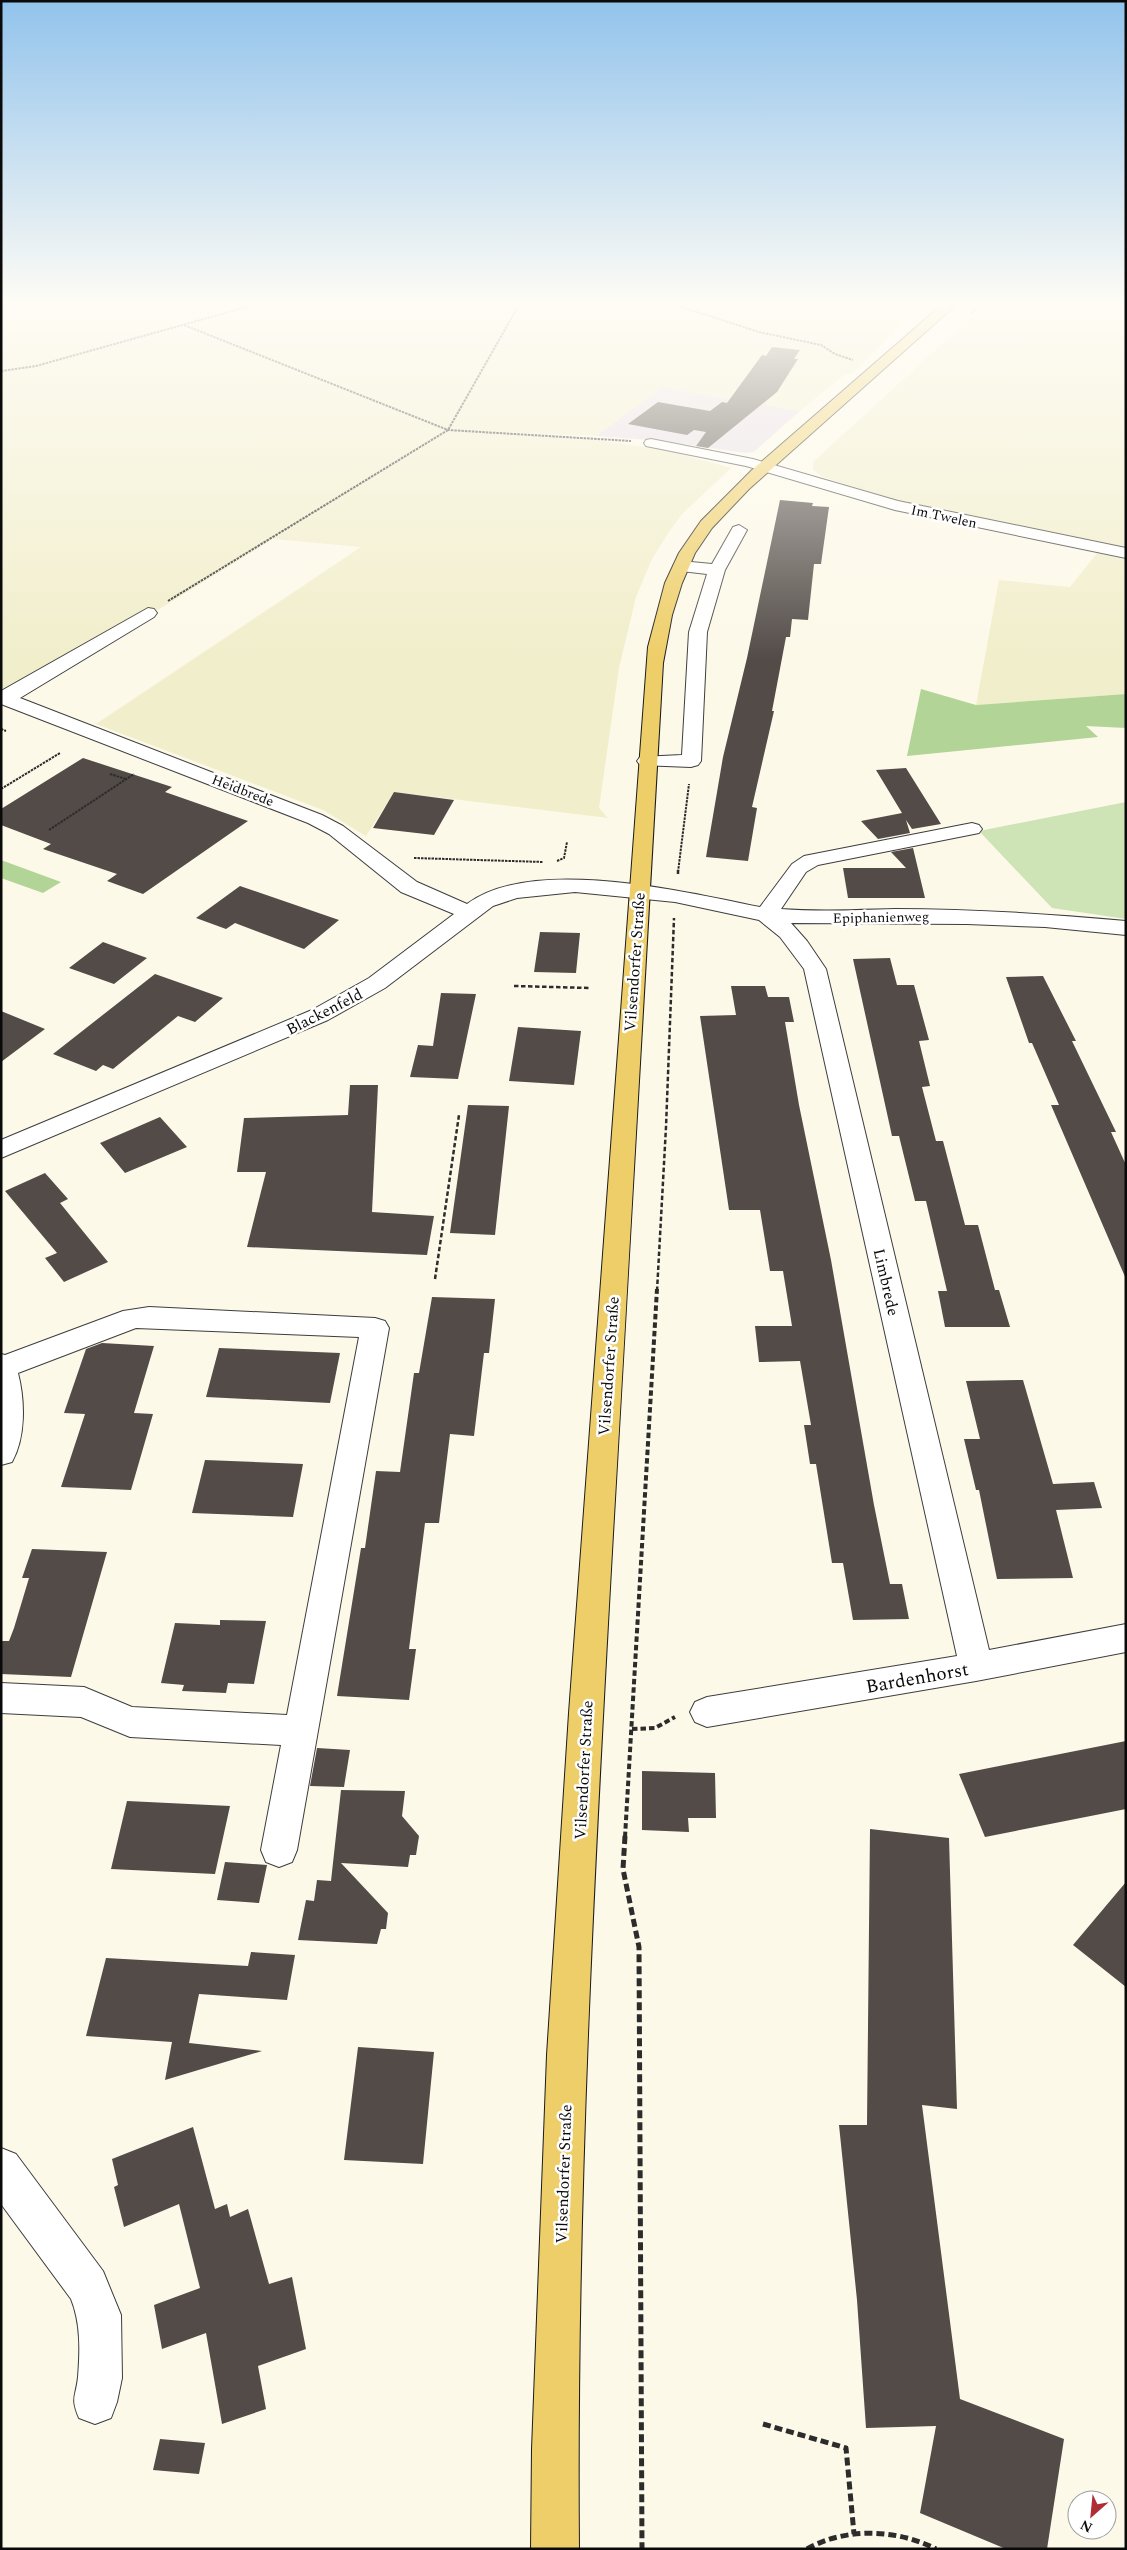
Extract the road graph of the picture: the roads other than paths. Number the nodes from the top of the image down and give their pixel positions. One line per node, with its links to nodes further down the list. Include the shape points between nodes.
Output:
1 (817, 422): 3 (main road, Vilsendorfer Straße)
2 (651, 443): 3 (street, Im Twelen)
3 (766, 467): 5 (street, Im Twelen, via 895,505); 6 (main road, Vilsendorfer Straße, via 706,526)
4 (739, 530): 7 (street)
5 (1126, 553)
6 (681, 566): 7 (street); 10 (main road, Vilsendorfer Straße, via 658,634)
7 (717, 570): 10 (street, via 698,632 692,761)
8 (148, 613): 9 (street)
9 (3, 698): 13 (street, Heidbrede, via 314,818 336,830 420,894)
10 (647, 761): 12 (main road, Vilsendorfer Straße)
11 (972, 829): 14 (street, via 811,860 799,868)
12 (638, 892): 13 (street, Blackenfeld, via 575,886 533,888 500,895); 14 (street, Epiphanienweg, via 675,896); 27 (main road, Vilsendorfer Straße, via 567,2055 554,2449)
13 (468, 912): 16 (street, Blackenfeld, via 377,983 320,1015)
14 (766, 915): 15 (street, Epiphanienweg, via 967,917); 20 (street, Limbrede, via 785,926 815,968)
15 (1126, 928)
16 (1, 1150)
17 (2, 1365): 18 (street, via 8,1393); 23 (street, via 133,1318 375,1328)
18 (1, 1454)
19 (1126, 1638): 20 (street, Bardenhorst)
20 (976, 1667): 22 (street, Bardenhorst)
21 (1, 1698): 23 (street, via 84,1702 130,1722)
22 (707, 1712)
23 (301, 1731): 24 (street)
24 (279, 1850)
25 (1, 2170): 26 (street, via 88,2286 99,2315 101,2338 100,2378)
26 (95, 2402)
27 (555, 2549)

